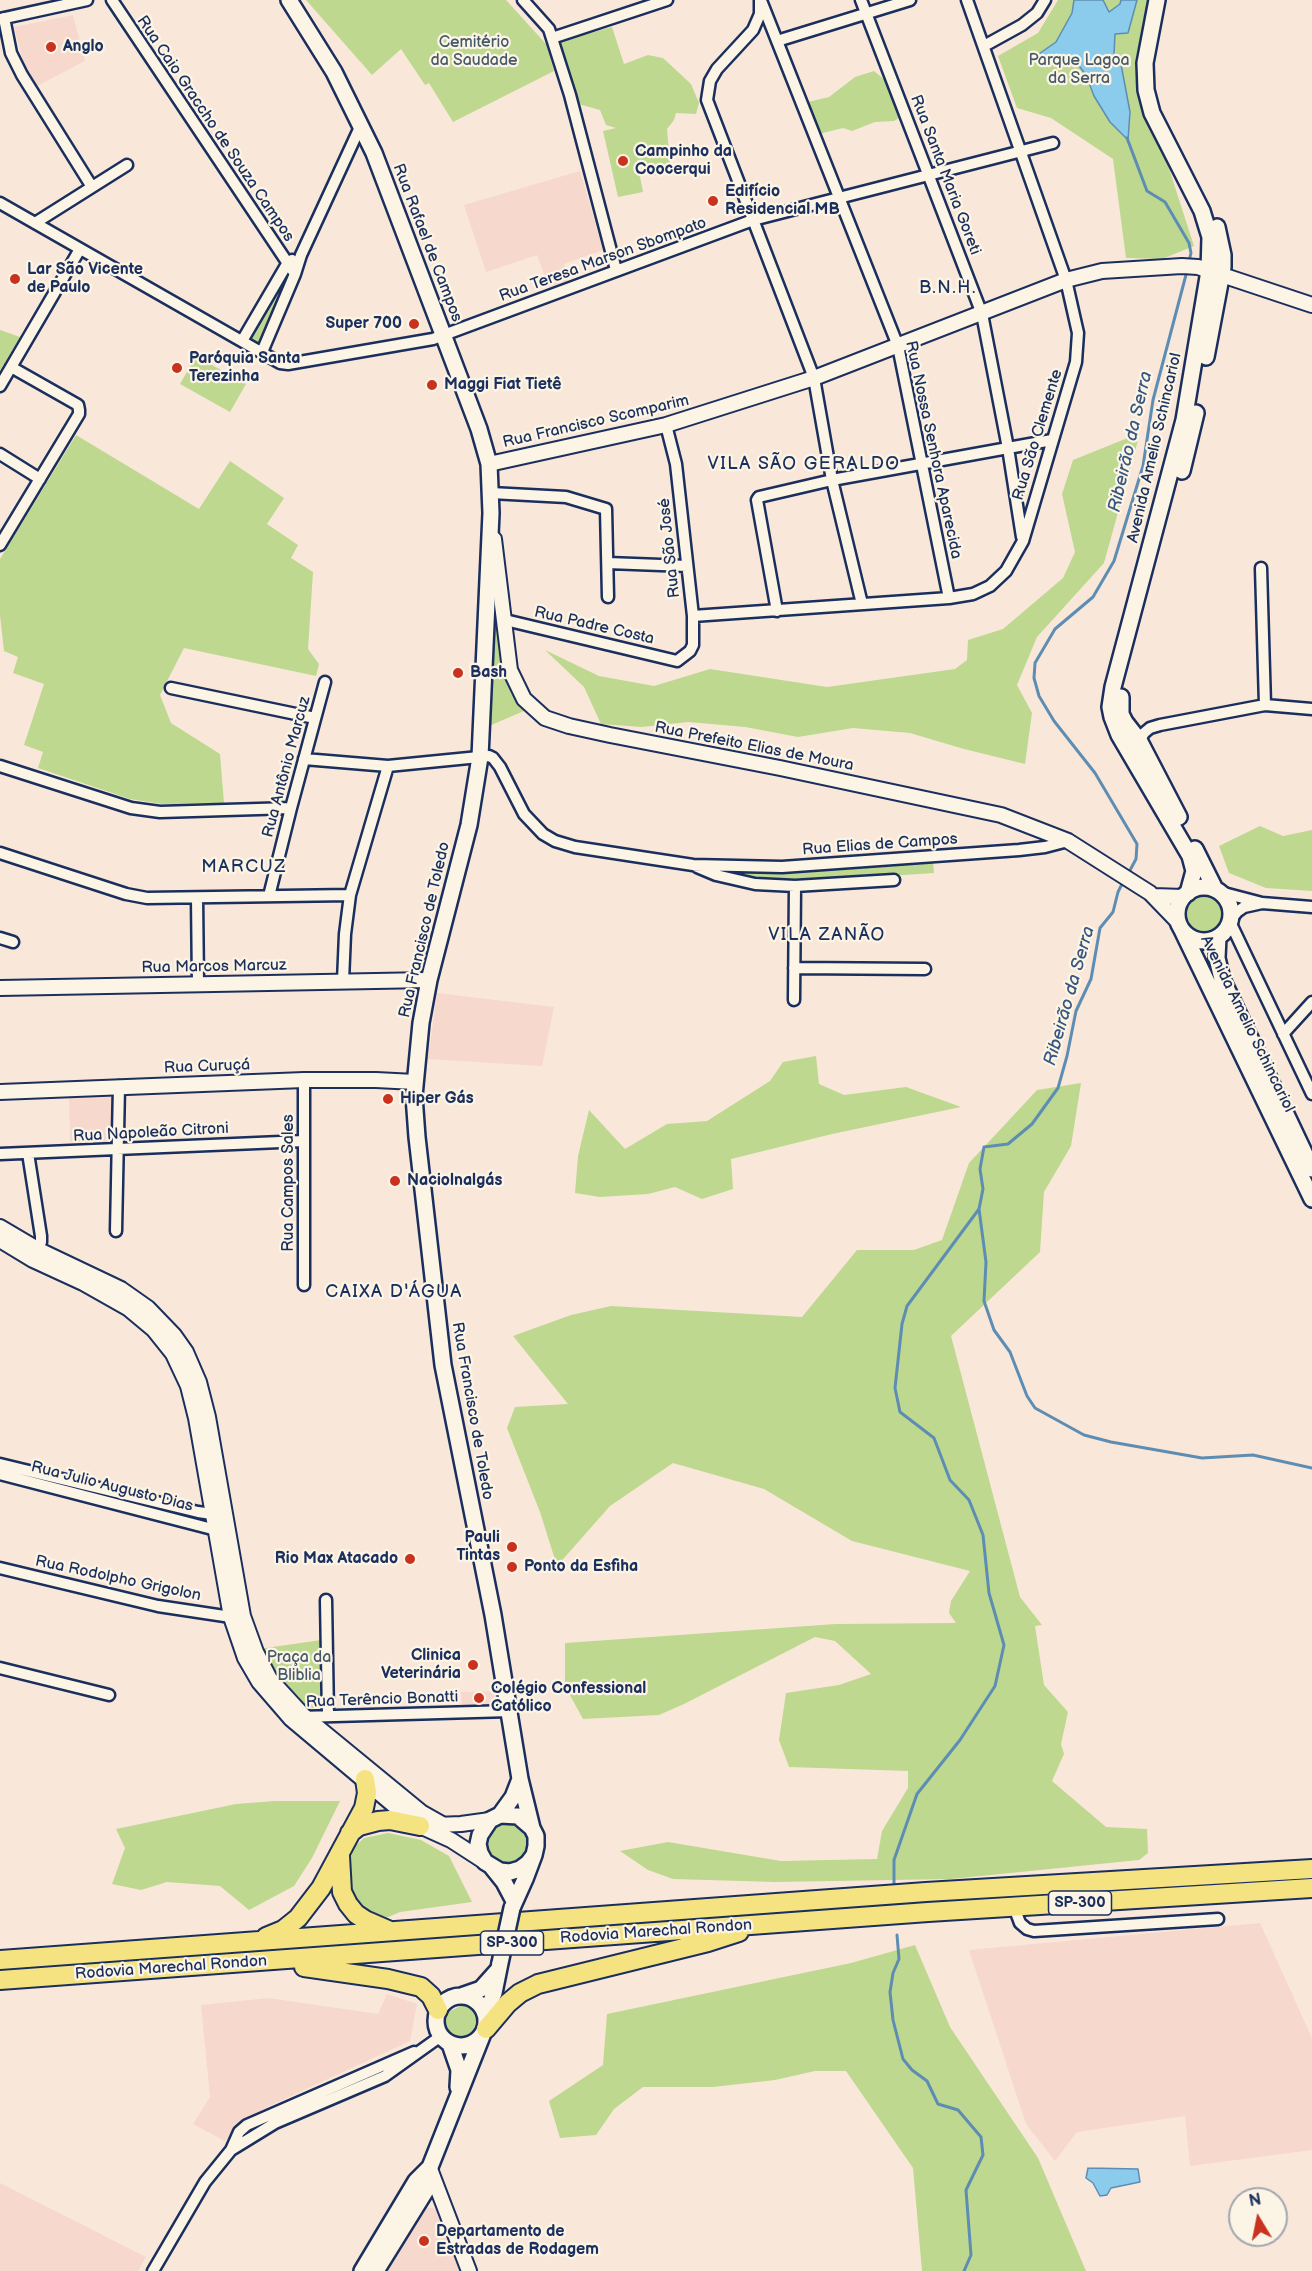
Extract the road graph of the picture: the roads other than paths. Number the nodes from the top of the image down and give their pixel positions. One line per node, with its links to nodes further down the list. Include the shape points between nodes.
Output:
1 (87, 0): 16 (street)
2 (112, 0): 32 (street, Rua Caio Graccho de Souza Campos)
3 (289, 0): 20 (main road, Rua Rafael de Campos, via 334,72)
4 (523, 0): 17 (street, via 549,29)
5 (621, 0): 14 (street)
6 (667, 0): 14 (street)
7 (761, 0): 18 (street, Rua Nossa Senhora Aparecida); 28 (street, via 753,30 717,69 707,100)
8 (861, 0): 15 (street, Rua Santa Maria Goreti)
9 (910, 0): 15 (street)
10 (968, 0): 19 (street, Rua São Clemente)
11 (1045, 0): 19 (street, via 1022,25)
12 (1157, 0): 33 (main road, Avenida Amelio Schincariol, via 1145,63 1146,90 1152,113 1202,211 1210,237)
13 (1166, 0): 33 (main road, Avenida Amelio Schincariol, via 1153,72 1158,98 1218,231 1223,255)
14 (626, 13): 17 (street)
15 (866, 14): 18 (street); 24 (street, Rua Santa Maria Goreti)
16 (2, 18): 25 (street, via 11,53 22,75)
17 (552, 38): 34 (street)
18 (777, 41): 26 (street, Rua Nossa Senhora Aparecida)
19 (984, 46): 22 (street, Rua São Clemente)
20 (361, 125): 31 (street); 39 (main road, Rua Rafael de Campos)
21 (1053, 143): 22 (street, Rua Teresa Marson Sbompato)
22 (1021, 152): 24 (street, Rua Teresa Marson Sbompato); 36 (street, Rua São Clemente)
23 (127, 165): 25 (street)
24 (928, 175): 26 (street, Rua Teresa Marson Sbompato); 38 (street, Rua Santa Maria Goreti)
25 (92, 187): 29 (street)
26 (839, 197): 28 (street, Rua Teresa Marson Sbompato); 41 (street, Rua Nossa Senhora Aparecida)
27 (0, 203): 29 (street, Rua Teresa Marson Sbompato)
28 (753, 220): 34 (street, Rua Teresa Marson Sbompato); 44 (street)
29 (35, 223): 30 (street, Rua Teresa Marson Sbompato)
30 (80, 249): 40 (street, Rua Teresa Marson Sbompato); 43 (street)
31 (301, 255): 32 (street); 35 (street)
32 (287, 264): 35 (street, Rua Caio Graccho de Souza Campos); 40 (street)
33 (1205, 268): 36 (street, Rua Francisco Scomparim, via 1102,272); 37 (street); 73 (main road, Avenida Amelio Schincariol, via 1191,439 1121,697 1121,714 1128,727); 75 (main road, Avenida Amelio Schincariol, via 1184,420 1111,697 1114,725)
34 (616, 270): 39 (street, Rua Teresa Marson Sbompato)
35 (295, 274): 42 (street)
36 (1066, 280): 38 (street, Rua Francisco Scomparim); 47 (street, Rua São Clemente, via 1078,333 1076,362)
37 (1312, 305)
38 (982, 314): 41 (street, Rua Francisco Scomparim); 48 (street, Rua Santa Maria Goreti)
39 (443, 336): 42 (street, Rua Teresa Marson Sbompato, via 288,364); 50 (main road, Rua Rafael de Campos)
40 (242, 341): 42 (street, Rua Teresa Marson Sbompato)
41 (898, 346): 44 (street, Rua Francisco Scomparim); 51 (street, Rua Nossa Senhora Aparecida)
42 (262, 352)
43 (11, 367): 45 (street); 52 (street, via 78,405 79,414)
44 (814, 378): 46 (street, Rua Francisco Scomparim); 53 (street)
45 (0, 386)
46 (666, 425): 50 (street, Rua Francisco Scomparim); 59 (street, Rua São José, via 676,464)
47 (1052, 440): 48 (street); 56 (street, Rua São Clemente)
48 (1008, 448): 51 (street); 56 (street, Rua Santa Maria Goreti)
49 (0, 454): 52 (street)
50 (489, 464): 54 (main road, Rua Rafael de Campos)
51 (921, 464): 53 (street); 62 (street, Rua Nossa Senhora Aparecida)
52 (40, 478): 57 (street)
53 (832, 480): 63 (street); 64 (street, via 757,500)
54 (491, 493): 55 (main road, Rua Rafael de Campos); 58 (street, via 566,497 606,509)
55 (491, 513): 66 (street, Rua Prefeito Elias de Moura); 74 (main road, Rua Francisco de Toledo)
56 (1023, 541): 62 (street, Rua São Clemente, via 1006,571 990,586)
57 (0, 545)
58 (608, 563): 59 (street); 61 (street)
59 (687, 566): 65 (street, Rua São José)
60 (1261, 568): 70 (street)
61 (608, 597)
62 (949, 598): 63 (street, Rua São Clemente)
63 (862, 604): 64 (street, Rua São Clemente)
64 (777, 611): 65 (street, Rua São Clemente)
65 (693, 616): 67 (street, Rua São José, via 693,645)
66 (505, 621): 67 (street, Rua Padre Costa); 80 (street, Rua Prefeito Elias de Moura, via 510,670 524,699 545,718 1000,815)
67 (677, 661)
68 (326, 682): 72 (street, Rua Antônio Marcuz)
69 (171, 688): 72 (street)
70 (1265, 705): 71 (street); 73 (street)
71 (1312, 709)
72 (315, 718): 76 (street, Rua Antônio Marcuz)
73 (1149, 732): 75 (main road, Avenida Amelio Schincariol); 75 (street)
74 (480, 757): 78 (street); 82 (street, Rua Elias de Campos, via 489,756 497,762 524,814 555,842); 101 (main road, Rua Francisco de Toledo, via 469,825)
75 (1140, 757): 85 (main road, Avenida Amelio Schincariol); 88 (main road, Avenida Amelio Schincariol, via 1190,856 1194,871)
76 (304, 759): 78 (street); 79 (street, Rua Antônio Marcuz)
77 (0, 766): 79 (street, via 131,808 160,812)
78 (388, 766): 86 (street)
79 (291, 808): 89 (street, Rua Antônio Marcuz)
80 (1068, 841): 82 (street, Rua Elias de Campos, via 1019,850 782,867); 87 (street, Rua Prefeito Elias de Moura)
81 (0, 853): 90 (street, via 126,894)
82 (693, 865): 84 (street, Rua Elias de Campos, via 755,884)
83 (894, 880): 84 (street, Rua Elias de Campos)
84 (795, 886): 99 (street)
85 (1217, 891): 88 (main road, via 1201,887); 91 (street); 93 (main road, Avenida Amelio Schincariol, via 1230,907)
86 (350, 895): 89 (street); 102 (street)
87 (1152, 895): 88 (street); 94 (street, Rua Prefeito Elias de Moura)
88 (1185, 895): 94 (main road, Avenida Amelio Schincariol, via 1178,909)
89 (269, 896): 90 (street)
90 (197, 898): 103 (street)
91 (1262, 903): 92 (street); 93 (street, via 1244,907)
92 (1312, 907)
93 (1230, 919): 95 (main road, Avenida Amelio Schincariol); 98 (street)
94 (1180, 926): 95 (main road, Avenida Amelio Schincariol, via 1195,939); 118 (main road, Avenida Amelio Schincariol)
95 (1219, 936): 98 (street); 117 (main road, Avenida Amelio Schincariol, via 1217,958 1222,979)
96 (0, 938): 97 (street)
97 (14, 942)
98 (1242, 949): 107 (street)
99 (794, 968): 100 (street); 105 (street)
100 (925, 969)
101 (429, 980): 102 (street, Rua Marcos Marcuz); 109 (main road, Rua Francisco de Toledo)
102 (343, 981): 103 (street, Rua Marcos Marcuz)
103 (198, 984): 104 (street, Rua Marcos Marcuz)
104 (0, 988)
105 (794, 1000)
106 (1312, 1002): 107 (street)
107 (1283, 1034): 112 (street)
108 (304, 1080): 109 (street, Rua Curuçá); 110 (street, Rua Curuçá); 113 (street, Rua Campos Sales)
109 (415, 1082): 133 (main road, Rua Francisco de Toledo, via 417,1137 443,1365)
110 (119, 1086): 111 (street, Rua Curuçá); 114 (street)
111 (0, 1092)
112 (1312, 1094)
113 (304, 1141): 114 (street, Rua Napoleão Citroni); 123 (street, Rua Campos Sales)
114 (118, 1149): 115 (street, Rua Napoleão Citroni); 120 (street)
115 (27, 1153): 116 (street, Rua Napoleão Citroni); 122 (street, via 40,1236)
116 (0, 1154)
117 (1312, 1169)
118 (1312, 1199)
119 (0, 1227): 122 (street)
120 (116, 1231)
121 (0, 1240): 122 (street)
122 (36, 1255): 126 (street, via 129,1309 174,1354 188,1386)
123 (304, 1285)
124 (0, 1464): 126 (street, Rua Julio Augusto Dias)
125 (0, 1474): 127 (street, Rua Julio Augusto Dias)
126 (220, 1515): 127 (street)
127 (223, 1532): 130 (street); 135 (street, via 256,1653)
128 (0, 1568): 130 (street, Rua Rodolpho Grigolon, via 158,1606)
129 (326, 1600): 134 (street)
130 (231, 1617): 135 (street, via 245,1658 259,1682)
131 (0, 1668): 132 (street)
132 (109, 1695)
133 (510, 1711): 134 (street, Rua Terêncio Bonatti); 137 (main road, Rua Francisco de Toledo)
134 (328, 1715): 135 (street, Rua Terêncio Bonatti)
135 (298, 1717): 136 (street); 140 (street, via 421,1812)
136 (365, 1779): 139 (street); 142 (highway, via 367,1800)
137 (520, 1779): 138 (main road, via 513,1797); 141 (main road, Rua Francisco de Toledo)
138 (495, 1818): 140 (street); 141 (main road, via 518,1816); 145 (main road, via 484,1826 478,1844)
139 (418, 1825): 140 (street); 142 (highway, via 378,1821); 145 (street)
140 (444, 1825)
141 (532, 1828): 144 (main road)
142 (350, 1833): 143 (highway)
143 (341, 1852): 152 (highway, via 342,1892 348,1904 365,1920); 153 (highway, via 298,1918 283,1930)
144 (534, 1855): 145 (main road, via 520,1869 510,1872); 148 (main road)
145 (488, 1864): 148 (main road, via 504,1882)
146 (1312, 1869): 152 (highway, Rodovia Marechal Rondon / SP-300, via 926,1892)
147 (1312, 1888): 149 (highway, Rodovia Marechal Rondon / SP-300)
148 (513, 1905): 156 (main road, bridge)
149 (1014, 1907): 150 (street, via 1020,1923 1034,1931); 151 (highway, Rodovia Marechal Rondon / SP-300)
150 (1218, 1918)
151 (763, 1923): 155 (highway, Rodovia Marechal Rondon / SP-300); 160 (highway, via 708,1942 538,1984 520,1993)
152 (393, 1931): 153 (highway, Rodovia Marechal Rondon / SP-300)
153 (256, 1941): 154 (highway, Rodovia Marechal Rondon / SP-300)
154 (0, 1960)
155 (260, 1962): 157 (highway, Rodovia Marechal Rondon / SP-300); 159 (highway, via 338,1971 421,1987)
156 (499, 1967): 158 (main road, via 481,1989); 160 (main road)
157 (0, 1980)
158 (461, 1996): 159 (main road); 160 (main road, via 480,2004)
159 (438, 2010): 161 (main road, via 436,2019)
160 (485, 2027): 161 (main road, via 468,2046); 162 (main road)
161 (445, 2040): 162 (main road, via 457,2059 460,2079); 164 (street, via 404,2055 310,2103 247,2125 205,2182)
162 (456, 2098): 163 (main road)
163 (429, 2167): 165 (main road, via 416,2181); 166 (main road, via 428,2187); 167 (street)
164 (153, 2271)
165 (362, 2271)
166 (376, 2271)
167 (469, 2271)

